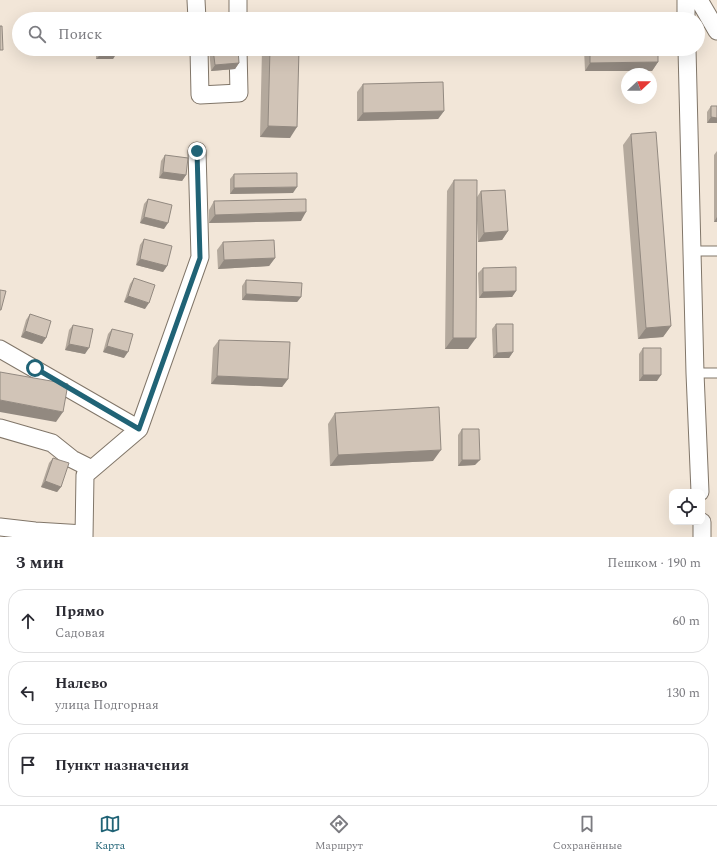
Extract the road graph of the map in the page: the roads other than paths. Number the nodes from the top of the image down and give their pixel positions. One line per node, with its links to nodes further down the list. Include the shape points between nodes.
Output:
1 (196, 0): 5 (street)
2 (238, 0): 6 (street)
3 (686, 0): 7 (street)
4 (699, 0): 8 (street)
5 (197, 12)
6 (238, 12)
7 (686, 12)
8 (717, 31)
9 (199, 56): 10 (street, via 200,95 239,93)
10 (238, 56)
11 (687, 56): 13 (street)
12 (197, 151): 19 (street, via 200,258)
13 (692, 251): 14 (lane); 16 (street)
14 (717, 251)
15 (0, 348): 19 (street)
16 (694, 373): 17 (lane); 21 (street)
17 (717, 373)
18 (0, 428): 20 (street, via 52,443 72,459)
19 (139, 429): 20 (street)
20 (92, 469): 24 (street, via 85,475)
21 (700, 489)
22 (702, 525): 25 (street)
23 (0, 527): 24 (street)
24 (84, 536)
25 (702, 537)

